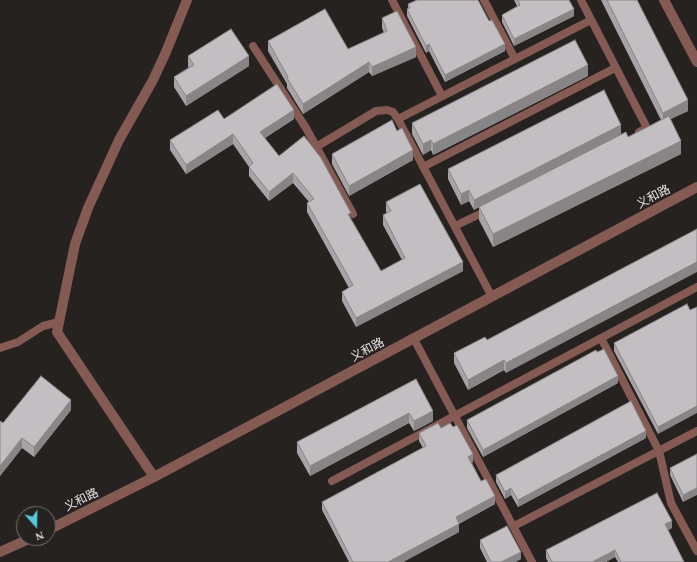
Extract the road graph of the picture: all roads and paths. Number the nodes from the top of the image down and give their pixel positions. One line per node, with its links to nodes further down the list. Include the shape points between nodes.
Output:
1 (187, 0): 22 (street, via 153,80 119,140 88,208 75,244)
2 (392, 0): 11 (lane)
3 (484, 0): 8 (lane)
4 (581, 0): 6 (lane)
5 (664, 0): 9 (street)
6 (591, 20): 8 (lane); 10 (lane)
7 (253, 46): 14 (lane)
8 (515, 59): 11 (lane)
9 (697, 62)
10 (616, 68): 13 (lane, via 647,128); 15 (lane)
11 (442, 96): 12 (lane)
12 (398, 119): 14 (lane, via 393,112 376,111); 15 (lane)
13 (632, 136)
14 (316, 147): 18 (lane)
15 (423, 167): 19 (lane)
16 (697, 187): 21 (street, 义和路)
17 (497, 205): 19 (lane)
18 (353, 214)
19 (454, 226): 21 (lane)
20 (697, 287): 23 (lane)
21 (492, 297): 24 (street, 义和路)
22 (59, 322): 25 (lane, via 43,326 18,342); 29 (street, via 57,332)
23 (601, 338): 26 (lane); 28 (lane)
24 (414, 339): 26 (lane); 29 (street, 义和路)
25 (0, 348)
26 (455, 416): 30 (lane); 32 (lane)
27 (697, 431): 28 (lane)
28 (659, 450): 32 (lane); 34 (lane, via 671,503)
29 (154, 477): 31 (street, 义和路)
30 (332, 481)
31 (56, 526)
32 (514, 526): 36 (lane)
33 (16, 545): 35 (street)
34 (697, 551)
35 (0, 552)
36 (532, 562)

